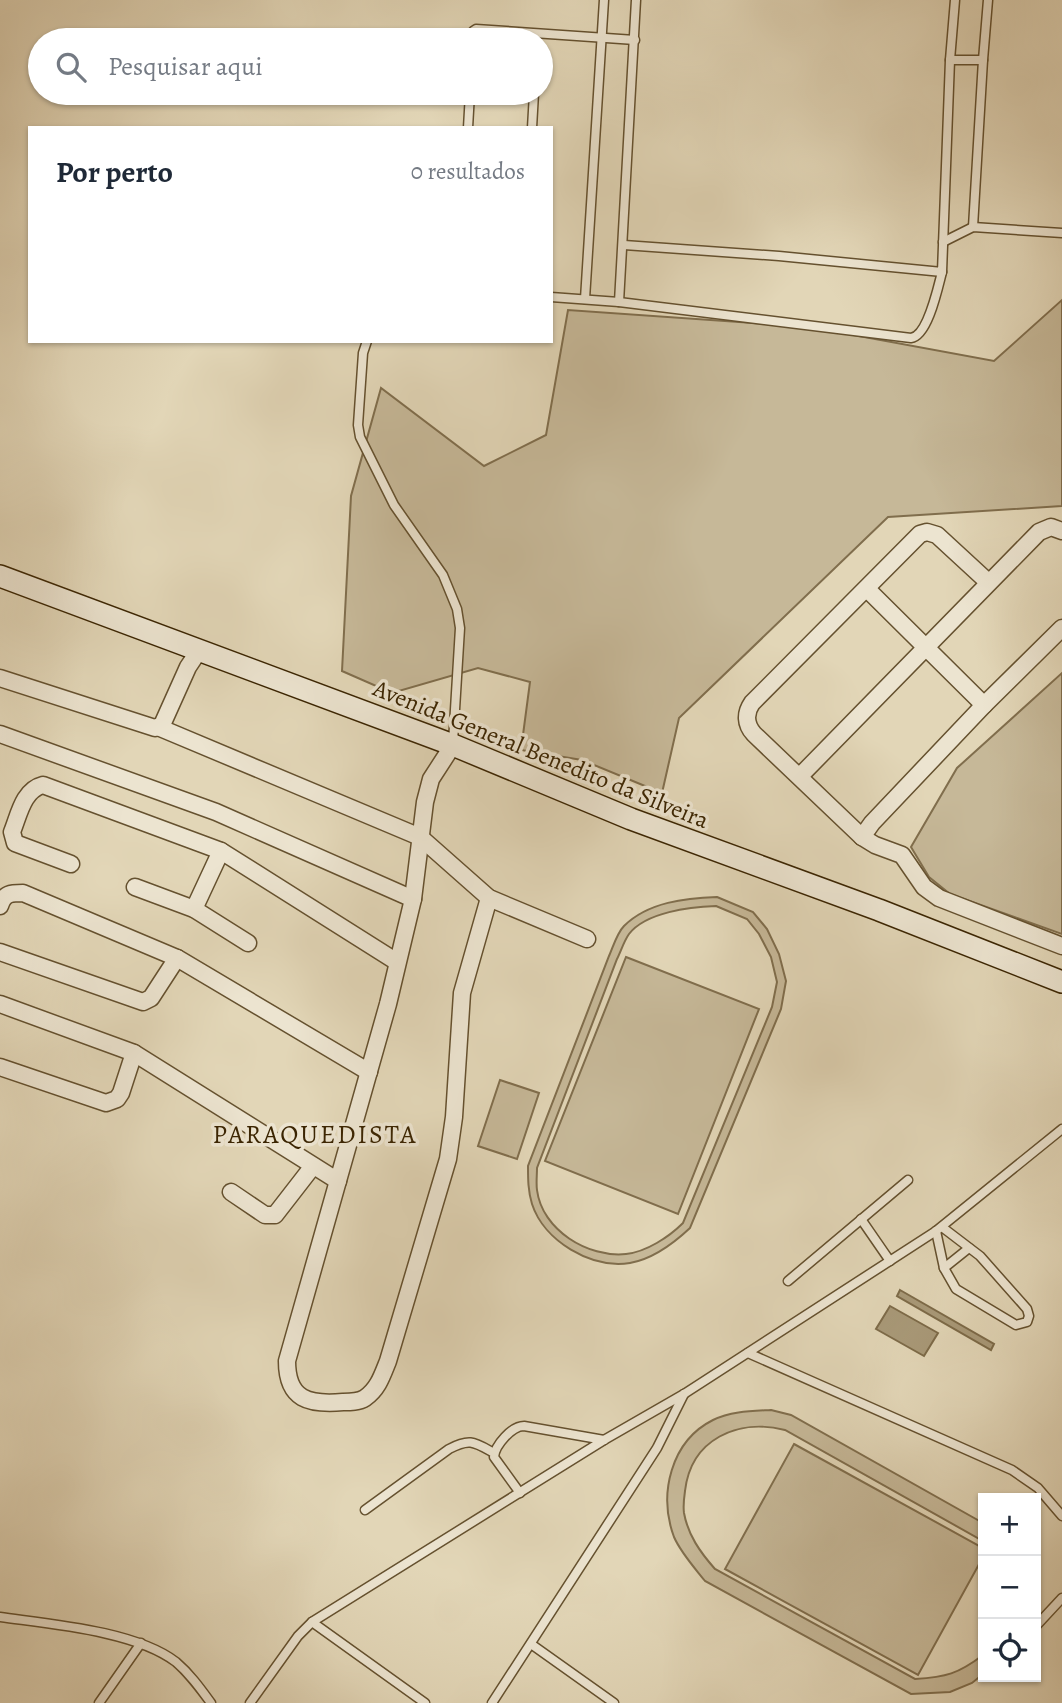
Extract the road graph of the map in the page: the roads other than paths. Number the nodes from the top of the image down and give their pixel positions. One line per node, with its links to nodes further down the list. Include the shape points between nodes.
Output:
1 (604, 0): 6 (lane)
2 (636, 0): 7 (lane)
3 (955, 0): 8 (lane)
4 (988, 0): 9 (lane)
5 (553, 38): 6 (lane)
6 (602, 39): 7 (lane); 20 (lane)
7 (635, 40): 17 (lane)
8 (950, 60): 9 (lane); 16 (lane)
9 (983, 60): 14 (lane)
10 (469, 105): 12 (lane)
11 (533, 105): 13 (lane)
12 (468, 126)
13 (532, 126)
14 (974, 227): 15 (lane); 16 (lane)
15 (1062, 233)
16 (943, 242): 18 (lane)
17 (624, 245): 18 (lane); 21 (lane)
18 (942, 272): 21 (lane, via 917,337)
19 (553, 297): 20 (lane)
20 (586, 299): 21 (lane)
21 (620, 302)
22 (366, 343): 34 (lane, via 360,437 394,505 443,575 457,609 460,628)
23 (1062, 531): 25 (street, via 1051,527 1039,531)
24 (0, 576): 29 (main road, Avenida General Benedito da Silveira)
25 (988, 582): 26 (street, via 937,535 927,533 913,539); 28 (street)
26 (867, 589): 28 (street); 35 (street, via 747,711 751,730)
27 (1062, 628): 31 (street)
28 (925, 646): 31 (street); 35 (street)
29 (198, 652): 32 (street); 34 (main road, Avenida General Benedito da Silveira)
30 (0, 678): 32 (street)
31 (984, 705): 37 (street)
32 (158, 727): 36 (street)
33 (0, 734): 42 (street, via 216,812)
34 (453, 745): 36 (street, via 431,779); 51 (main road, Avenida General Benedito da Silveira, via 631,819)
35 (800, 776): 37 (street)
36 (420, 837): 41 (street); 42 (street)
37 (862, 837): 47 (street, via 902,855 924,887 939,898)
38 (221, 851): 39 (street, via 43,785 34,787 12,838); 44 (street); 50 (street)
39 (71, 864)
40 (135, 887): 44 (street)
41 (489, 898): 45 (street); 59 (street, via 462,993 448,1159 388,1361 379,1385 362,1401 323,1404 305,1401 292,1388 287,1361)
42 (413, 899): 50 (street)
43 (0, 906): 49 (street, via 9,893 23,893)
44 (194, 909): 46 (street)
45 (587, 939)
46 (248, 943)
47 (1062, 946)
48 (0, 952): 49 (street, via 143,1002 151,998)
49 (177, 958): 55 (street)
50 (397, 962): 55 (street)
51 (1062, 982)
52 (0, 1004): 53 (street)
53 (134, 1054): 54 (street, via 121,1093 106,1103); 57 (street)
54 (0, 1068)
55 (369, 1072): 59 (street)
56 (1062, 1129): 62 (lane)
57 (313, 1166): 59 (street); 60 (street, via 275,1215 265,1215)
58 (908, 1180): 61 (lane)
59 (338, 1181)
60 (231, 1192)
61 (861, 1219): 64 (lane); 66 (lane)
62 (939, 1229): 63 (lane); 64 (lane); 65 (lane)
63 (969, 1248): 65 (lane); 65 (lane, via 1027,1309 1027,1322 1016,1325 956,1289)
64 (890, 1261): 67 (lane)
65 (944, 1268)
66 (788, 1281)
67 (748, 1353): 68 (lane); 73 (lane, via 1012,1470 1038,1488)
68 (684, 1394): 69 (lane); 79 (lane, via 657,1448)
69 (604, 1440): 70 (lane, via 520,1426); 71 (lane)
70 (494, 1453): 71 (lane); 72 (lane, via 464,1441)
71 (520, 1493): 77 (lane)
72 (365, 1510)
73 (1062, 1516)
74 (1062, 1598): 76 (lane)
75 (0, 1617): 78 (lane)
76 (1041, 1621)
77 (313, 1622): 82 (lane); 83 (lane)
78 (141, 1643): 80 (lane); 81 (lane, via 195,1679)
79 (531, 1644): 84 (lane); 85 (lane)
80 (99, 1703)
81 (211, 1703)
82 (250, 1703)
83 (425, 1703)
84 (492, 1703)
85 (614, 1703)

